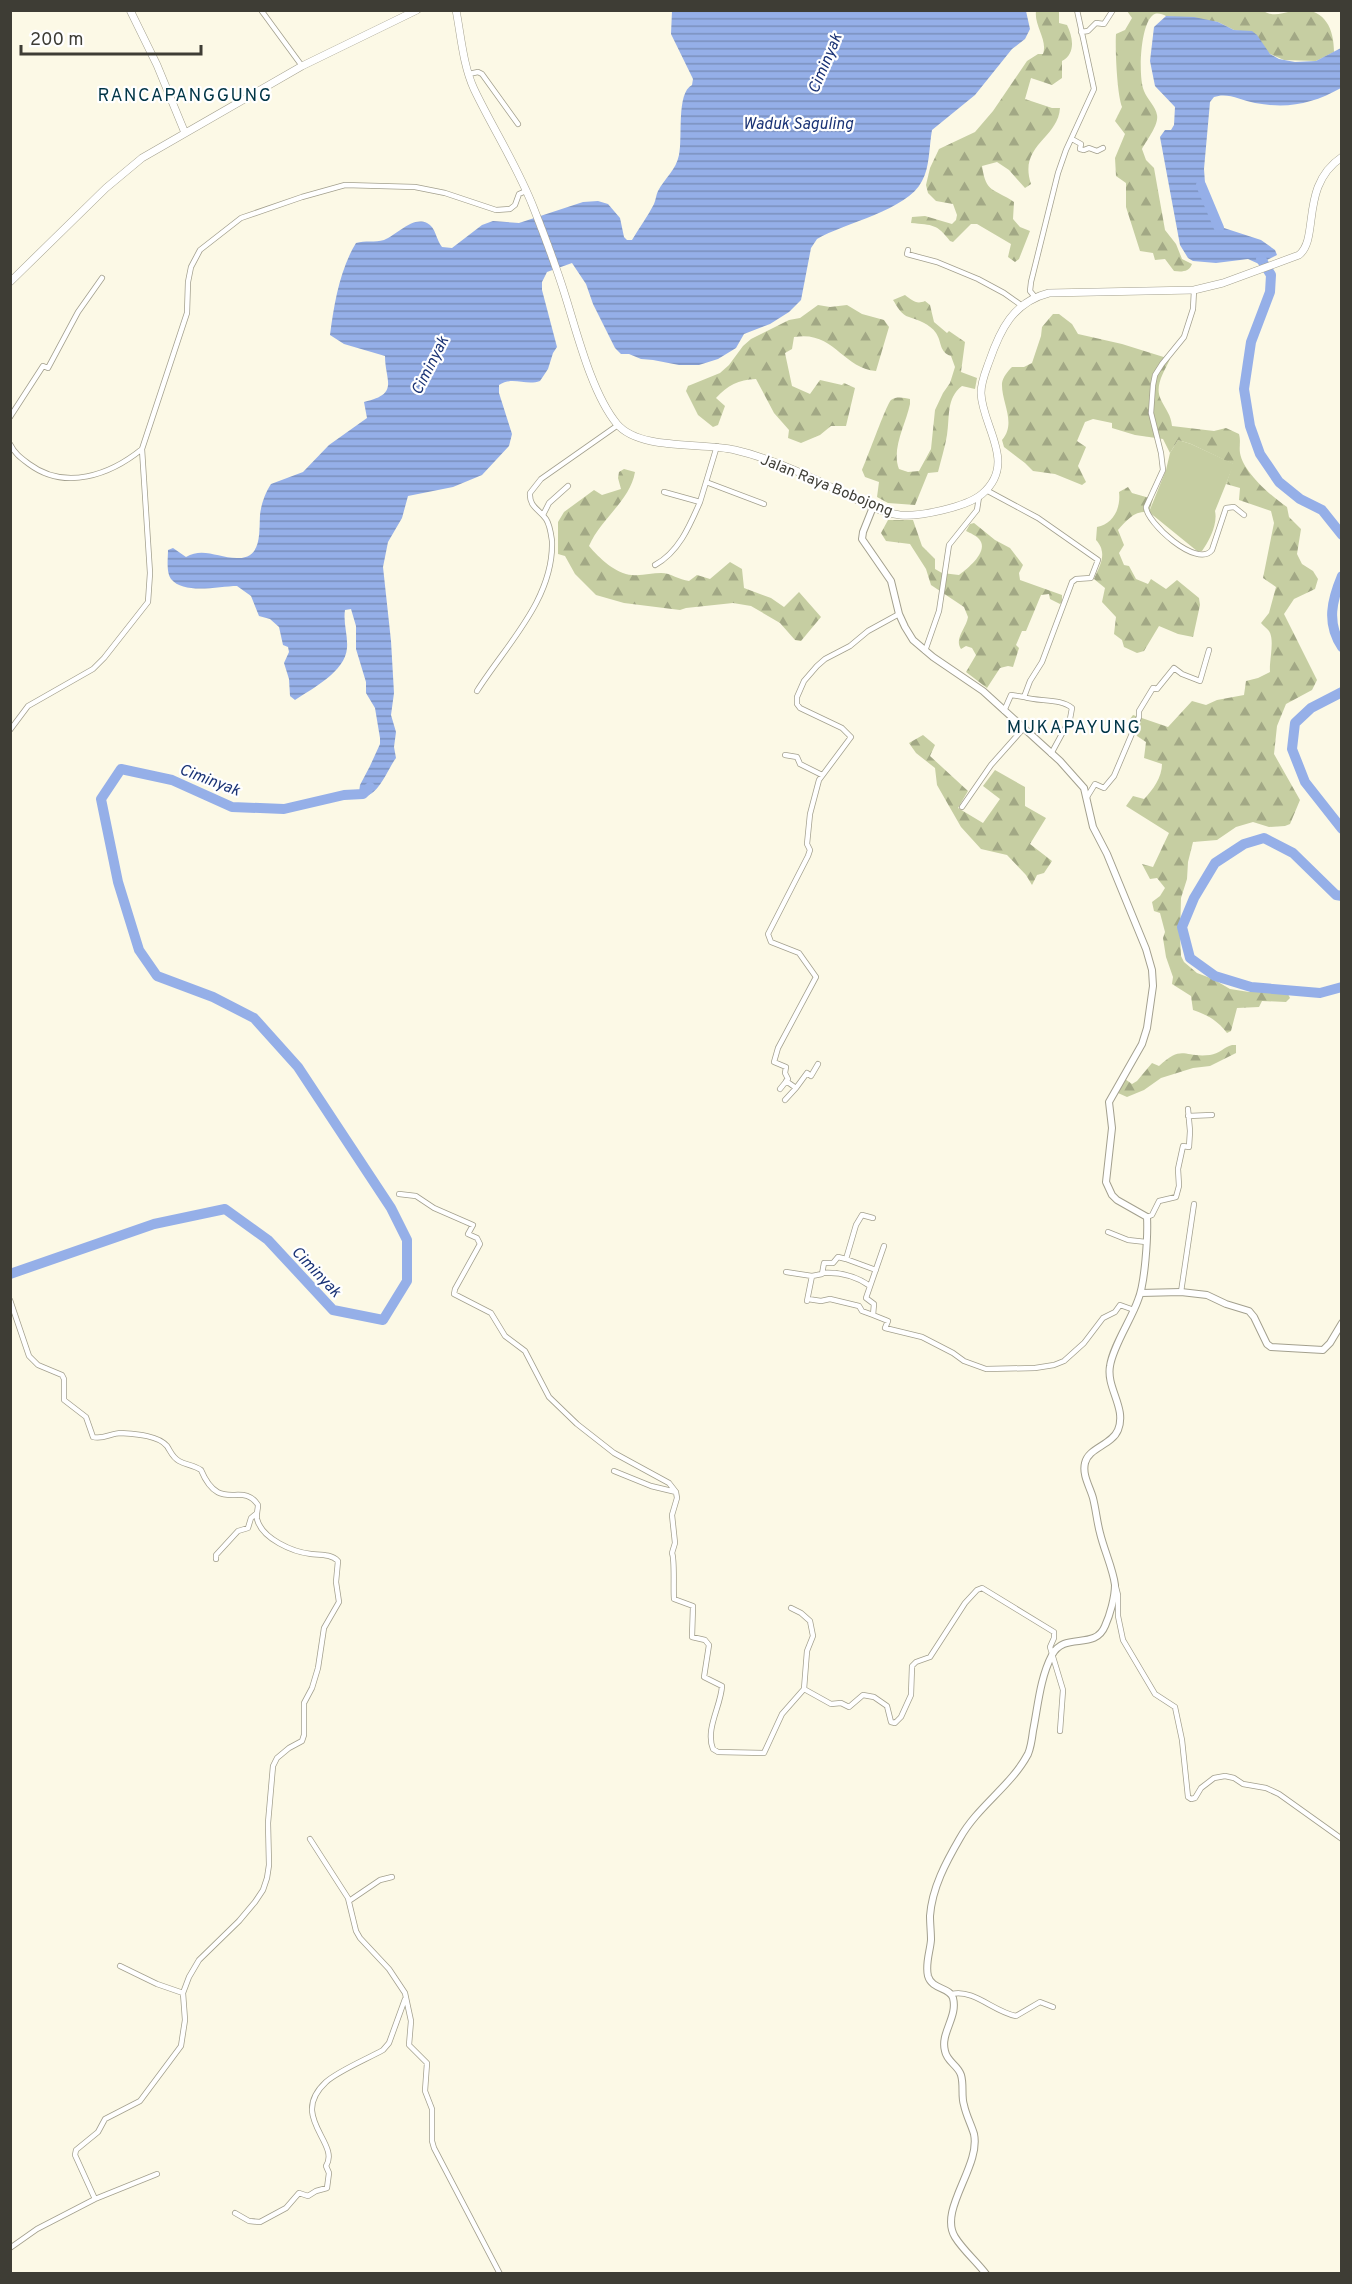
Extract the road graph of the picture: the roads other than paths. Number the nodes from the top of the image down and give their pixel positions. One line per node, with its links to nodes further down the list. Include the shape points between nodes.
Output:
1 (130, 10): 11 (main road)
2 (261, 10): 8 (street)
3 (417, 10): 8 (main road)
4 (456, 10): 9 (main road)
5 (1077, 10): 7 (street)
6 (1113, 10): 7 (street, via 1104,24 1096,23 1092,29)
7 (1081, 32): 12 (street, via 1094,89)
8 (302, 66): 11 (main road)
9 (469, 74): 10 (street, via 482,74); 15 (main road)
10 (518, 124)
11 (185, 133): 18 (main road, via 142,158 106,188)
12 (1072, 139): 13 (street, via 1081,144 1080,149); 20 (street, via 1059,173 1031,282 1030,291)
13 (1103, 148)
14 (1341, 157): 19 (main road, Jalan Raya Bobojong, via 1319,181 1303,252)
15 (526, 191): 23 (main road, via 590,370); 26 (street, via 519,194 510,209 496,210 415,187 345,185 242,218 200,250 191,267 187,313)
16 (908, 250): 21 (street, via 907,255 937,262 990,285)
17 (102, 278): 22 (street, via 78,312 48,368 44,366)
18 (10, 282)
19 (1194, 290): 20 (main road, Jalan Raya Bobojong); 36 (street, via 1184,337 1155,375 1151,413 1163,470 1146,513 1180,546 1200,556 1212,550 1226,508 1234,507)
20 (1035, 297): 21 (main road, Jalan Raya Bobojong)
21 (1021, 305): 29 (main road, Jalan Raya Bobojong, via 1004,325 982,382 982,399 998,459)
22 (10, 417)
23 (618, 425): 25 (main road, Jalan Raya Bobojong, via 646,440); 35 (street, via 534,485 531,503)
24 (10, 444): 26 (street, via 34,468 63,479 105,471)
25 (717, 446): 27 (street); 34 (main road, Jalan Raya Bobojong, via 807,475)
26 (142, 449): 45 (street, via 150,573 148,602 93,669 28,706)
27 (706, 482): 32 (street); 33 (street)
28 (568, 486): 35 (street, via 549,503)
29 (986, 490): 31 (main road, Jalan Raya Bobojong); 42 (street, via 1038,518 1098,560 1091,578 1072,582 1042,662)
30 (664, 492): 32 (street)
31 (979, 497): 34 (main road, Jalan Raya Bobojong, via 912,515); 40 (street, via 976,510 949,545 939,611)
32 (700, 502): 37 (street, via 685,535)
33 (764, 504)
34 (873, 507): 38 (street, via 862,539 891,580)
35 (543, 515): 41 (street, via 548,521 551,554 541,594)
36 (1244, 515)
37 (655, 565)
38 (899, 614): 40 (street, via 913,640); 48 (street, via 825,659 804,681 797,700 800,708 824,717 851,735)
39 (1209, 650): 49 (street, via 1200,681 1174,668 1153,688 1139,711 1114,776 1104,788 1095,784)
40 (925, 651): 43 (street, via 965,677)
41 (477, 691)
42 (1024, 696): 43 (street, via 1011,695); 47 (street, via 1072,708)
43 (1004, 711): 44 (street)
44 (1023, 729): 47 (street); 50 (street, via 991,765)
45 (10, 730)
46 (785, 754): 48 (street, via 797,757 800,764)
47 (1051, 754): 49 (street, via 1079,782)
48 (822, 775): 52 (street, via 810,814 808,856 768,934 771,942 799,953 816,976 778,1048 774,1062 786,1067)
49 (1087, 797): 61 (street, via 1093,827 1152,970 1145,1037 1109,1102 1112,1128 1106,1182 1117,1200)
50 (962, 807)
51 (818, 1064): 53 (street)
52 (786, 1081): 53 (street); 54 (street)
53 (796, 1088): 55 (street)
54 (780, 1089)
55 (785, 1100)
56 (1188, 1109): 58 (street)
57 (1212, 1115): 58 (street)
58 (1188, 1116): 61 (street, via 1189,1147 1183,1146 1176,1197 1159,1201)
59 (399, 1194): 79 (street, via 416,1196 473,1225 468,1234 480,1244 454,1294 491,1313 505,1336 525,1351 549,1397 577,1424 601,1444 669,1483)
60 (1194, 1204): 72 (street)
61 (1147, 1217): 64 (street)
62 (873, 1218): 66 (street, via 862,1215)
63 (1108, 1232): 64 (street)
64 (1146, 1242): 73 (street)
65 (884, 1246): 67 (street)
66 (846, 1259): 67 (street); 69 (street, via 838,1257 833,1263 824,1263)
67 (876, 1270): 71 (street)
68 (786, 1272): 70 (street)
69 (822, 1273): 70 (street); 71 (street, via 861,1279)
70 (812, 1276): 76 (street, via 808,1300 830,1299 859,1306)
71 (870, 1286): 76 (street, via 866,1298 874,1304)
72 (1181, 1292): 73 (street); 77 (street, via 1207,1295 1249,1311 1267,1344 1274,1348 1323,1350)
73 (1141, 1293): 75 (street)
74 (11, 1301): 80 (street, via 29,1356 42,1367 62,1375 64,1400 86,1417 93,1437 117,1433 159,1440 171,1455 201,1470 206,1483 217,1493 252,1498 258,1505)
75 (1134, 1310): 76 (street, via 1120,1305 1058,1364 1002,1370 969,1363 922,1337 885,1328 888,1321); 82 (street, via 1110,1365 1110,1381 1120,1413 1118,1430 1084,1464)
76 (873, 1315)
77 (1341, 1323)
78 (614, 1471): 79 (street)
79 (676, 1492): 85 (street, via 672,1515 675,1599 693,1606 692,1637 709,1645 704,1677 722,1686 714,1718 713,1749 764,1753 782,1714)
80 (257, 1513): 81 (street, via 248,1528 238,1531); 92 (street, via 268,1536 276,1541 303,1553 336,1558 339,1602 324,1628 318,1668 304,1703 302,1741 277,1758 273,1766 267,1878 255,1902 193,1968)
81 (216, 1559)
82 (1115, 1584): 84 (street, via 1102,1632 1090,1641 1063,1644); 88 (street, via 1123,1640 1155,1694 1175,1707 1188,1797 1195,1798 1214,1778 1234,1778 1279,1794)
83 (791, 1608): 85 (street, via 810,1621 813,1636 807,1651)
84 (1052, 1655): 85 (street, via 1054,1632 981,1588 965,1603 930,1656 912,1666 911,1695 895,1723 891,1722 884,1702 868,1695 849,1707 831,1704); 86 (street, via 1063,1690); 93 (street, via 1029,1752 969,1822 935,1892 930,1915 928,1973 933,1985)
85 (804, 1689)
86 (1060, 1731)
87 (310, 1839): 90 (street)
88 (1341, 1839)
89 (392, 1877): 90 (street)
90 (348, 1900): 94 (street, via 360,1938 390,1969)
91 (120, 1966): 92 (street)
92 (183, 1993): 97 (street, via 181,2046 140,2101 105,2119 98,2132 75,2152)
93 (952, 1995): 95 (street, via 969,1994 1016,2016 1040,2002); 101 (street, via 953,2012 945,2051 961,2074 964,2105 975,2143 951,2224 953,2235)
94 (405, 1999): 98 (street, via 382,2050 327,2081 312,2104 312,2116 329,2158 327,2188 310,2196 299,2193 286,2208 260,2222); 100 (street, via 411,2021 409,2045 427,2063 425,2091 432,2109 434,2148)
95 (1053, 2007)
96 (157, 2174): 97 (street)
97 (95, 2199): 99 (street)
98 (236, 2213)
99 (10, 2248)
100 (500, 2274)
101 (986, 2274)

